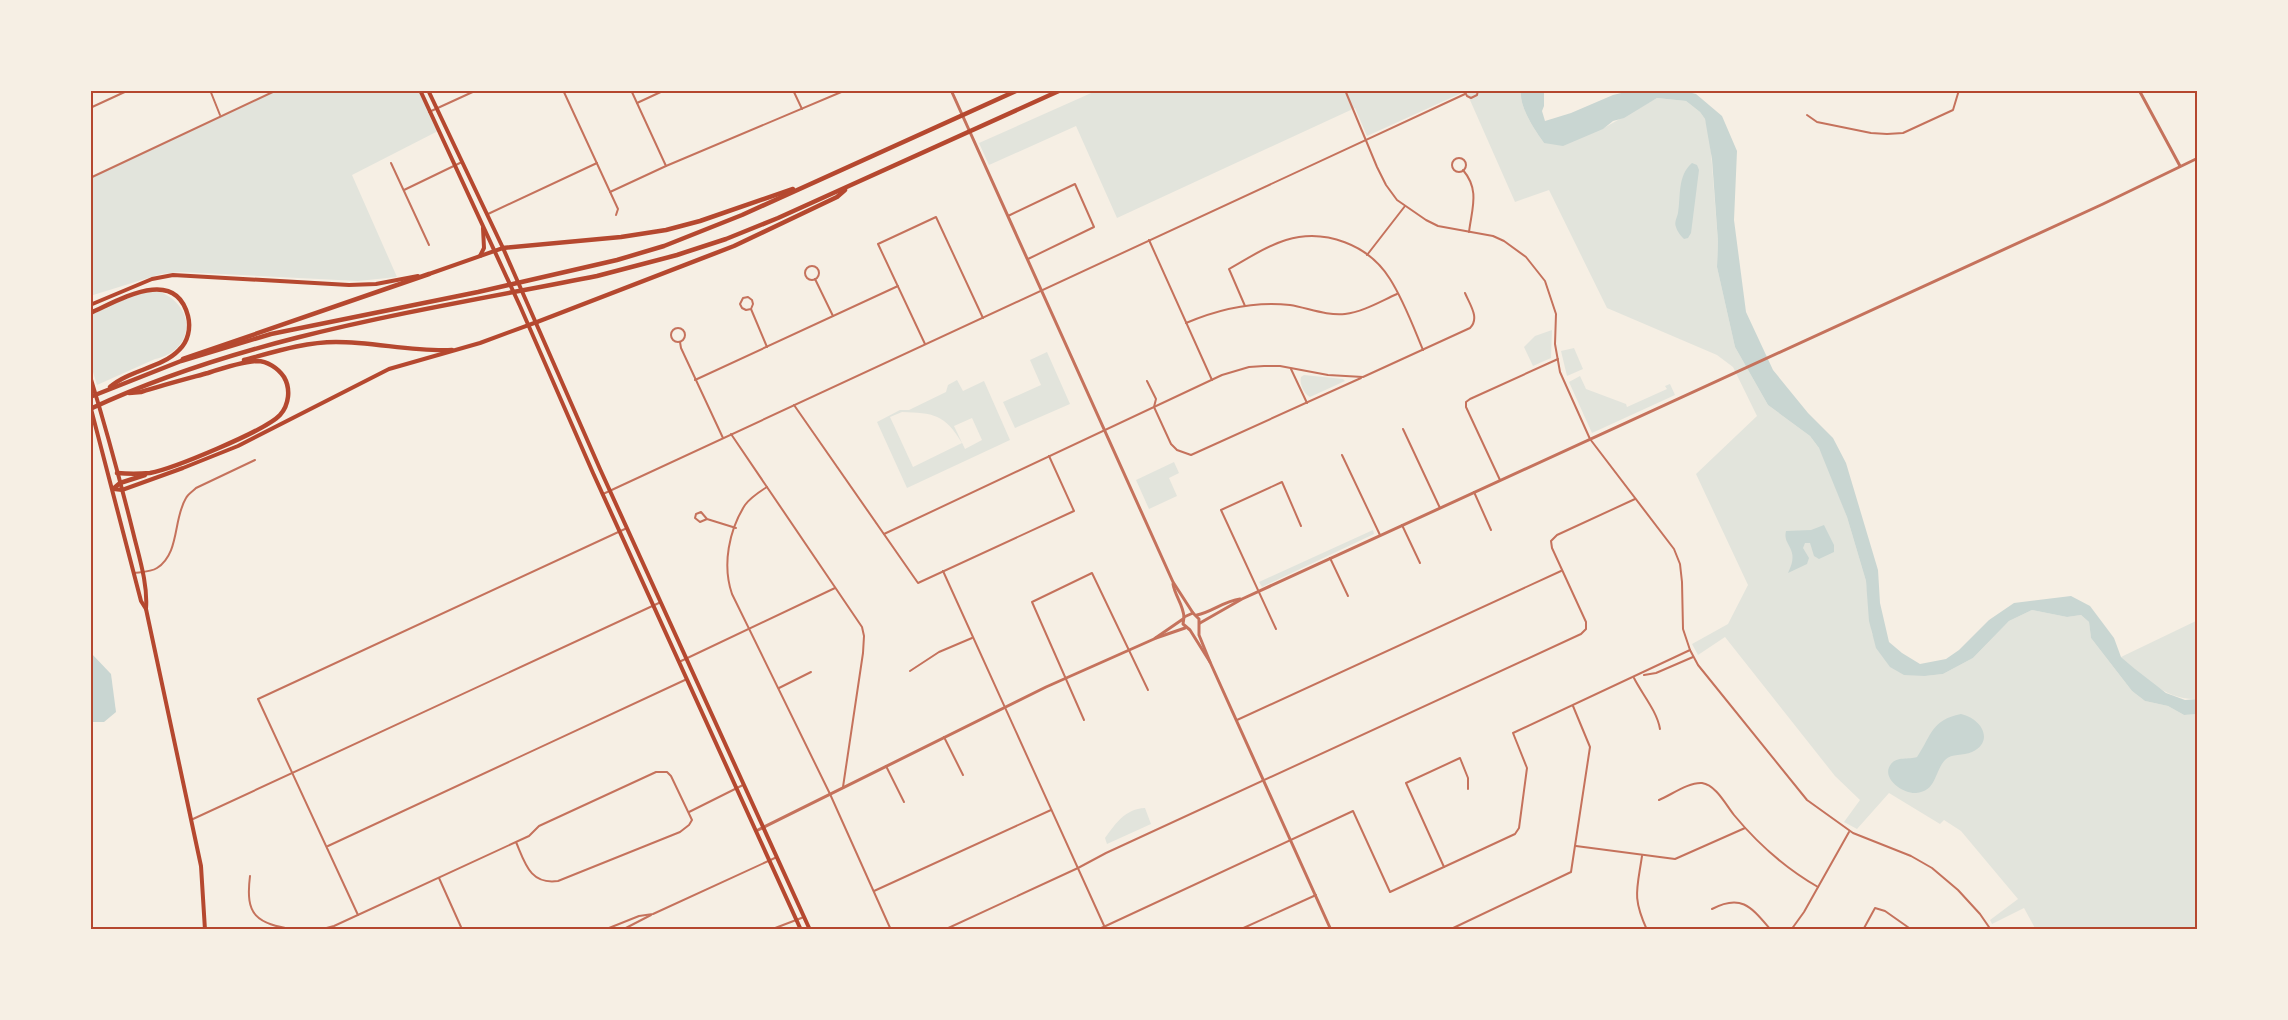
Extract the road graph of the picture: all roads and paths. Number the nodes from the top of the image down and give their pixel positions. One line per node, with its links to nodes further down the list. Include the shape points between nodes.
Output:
1 (129, 90): 22 (street)
2 (210, 90): 26 (street)
3 (278, 90): 26 (street)
4 (420, 90): 25 (main road)
5 (428, 90): 23 (main road)
6 (477, 90): 23 (street)
7 (563, 90): 32 (street)
8 (631, 90): 21 (street)
9 (665, 90): 21 (street)
10 (793, 90): 24 (street)
11 (846, 90): 24 (street)
12 (951, 90): 45 (street)
13 (1018, 90): 39 (highway)
14 (1061, 90): 38 (highway)
15 (1345, 90): 28 (street)
16 (1464, 90): 20 (street)
17 (1478, 90): 20 (street, via 1473,98)
18 (1959, 90): 27 (street, via 1953,110 1899,134 1871,134 1817,122)
19 (2139, 90): 35 (street)
20 (1465, 94): 28 (street)
21 (637, 103): 34 (street)
22 (90, 108)
23 (437, 108): 25 (street); 30 (main road)
24 (802, 109): 34 (street)
25 (429, 112): 33 (main road)
26 (220, 116): 37 (street)
27 (1807, 116)
28 (1365, 140): 42 (street, via 1386,185); 48 (street)
29 (2198, 158): 35 (street)
30 (462, 162): 33 (street); 43 (main road)
31 (391, 163): 40 (street)
32 (597, 163): 41 (street); 43 (street)
33 (454, 166): 40 (street); 46 (main road)
34 (666, 166): 41 (street)
35 (2180, 166): 95 (street)
36 (1463, 170): 36 (street, via 1463,160 1453,162 1455,171); 47 (street, via 1472,181 1474,192)
37 (90, 178)
38 (849, 186): 67 (highway, via 837,197 734,246); 85 (highway, via 726,239 677,255 597,276 262,346)
39 (804, 187): 50 (highway, via 666,230); 76 (highway, via 696,234 628,257 271,334)
40 (404, 190): 49 (street)
41 (610, 192): 44 (street, via 618,209)
42 (1405, 206): 47 (street, via 1438,226); 52 (street)
43 (488, 214): 50 (main road)
44 (616, 215)
45 (1008, 216): 54 (street); 54 (street, via 1075,184 1094,227)
46 (483, 228): 51 (main road); 53 (main road, via 484,248)
47 (1469, 232): 75 (street, via 1504,241 1526,257 1545,281 1556,314)
48 (1149, 240): 58 (street); 68 (street)
49 (429, 245)
50 (503, 248): 51 (main road); 67 (main road)
51 (495, 251): 53 (main road); 69 (main road)
52 (1367, 255): 60 (street); 62 (street, via 1345,242 1321,236 1276,244 1229,269)
53 (478, 258): 55 (main road)
54 (1028, 259): 58 (street)
55 (429, 274): 61 (main road, via 356,285 173,275 152,279); 76 (highway)
56 (815, 279): 56 (street, via 818,269 808,267 805,275); 65 (street)
57 (898, 286): 65 (street); 66 (street, via 878,244 936,217); 71 (street)
58 (1042, 290): 66 (street); 92 (street)
59 (1465, 293): 74 (street, via 1475,316 1474,324)
60 (1398, 294): 62 (street, via 1343,315 1291,305); 74 (street)
61 (90, 304)
62 (1245, 306): 68 (street)
63 (751, 309): 63 (street, via 752,300 743,298 742,308); 72 (street)
64 (90, 313): 84 (highway, via 151,288 176,297 188,314 187,336 179,350 118,380)
65 (832, 316): 72 (street)
66 (982, 318): 71 (street)
67 (537, 322): 69 (main road); 106 (main road)
68 (1186, 323): 82 (street)
69 (529, 326): 73 (main road); 108 (main road)
70 (680, 342): 70 (street, via 685,334 676,328 671,337); 81 (street)
71 (925, 344): 88 (street)
72 (767, 346): 81 (street)
73 (452, 350): 77 (highway, via 335,342 287,349); 105 (main road, via 388,369 238,446)
74 (1423, 350): 80 (street)
75 (1558, 359): 95 (street); 101 (street, via 1466,402)
76 (181, 361): 84 (highway)
77 (231, 366): 85 (highway); 100 (highway, via 261,361 280,372 288,390 282,412 275,420 217,448)
78 (1291, 369): 80 (street); 82 (street, via 1249,367); 87 (street)
79 (90, 376): 99 (main road)
80 (1363, 377): 87 (street)
81 (695, 380): 94 (street)
82 (1212, 380): 89 (street)
83 (1147, 381): 89 (street, via 1156,399)
84 (106, 390): 86 (highway)
85 (123, 394): 90 (highway)
86 (90, 398)
87 (1307, 403): 89 (street, via 1191,455 1171,444)
88 (794, 405): 93 (street); 118 (street)
89 (1154, 406): 92 (street)
90 (90, 407): 104 (main road)
91 (1403, 429): 110 (street)
92 (1105, 430): 97 (street); 126 (street)
93 (732, 434): 94 (street); 103 (street)
94 (723, 438): 106 (street)
95 (1590, 439): 101 (street); 109 (street)
96 (1342, 455): 119 (street)
97 (1049, 456): 118 (street); 123 (street, via 1074,511)
98 (255, 460): 124 (street, via 196,488 182,507 171,551 158,567)
99 (117, 473): 100 (highway); 102 (main road)
100 (150, 473): 102 (highway)
101 (1500, 480): 107 (street)
102 (120, 483): 104 (highway); 105 (main road)
103 (767, 487): 115 (street, via 745,505); 127 (street)
104 (113, 489): 105 (main road); 125 (main road)
105 (122, 490): 124 (main road)
106 (610, 490): 108 (street); 114 (main road)
107 (1474, 492): 110 (street); 116 (street)
108 (603, 494): 117 (main road)
109 (1635, 499): 122 (street, via 1557,535 1551,541); 143 (street, via 1665,535 1680,564 1682,617)
110 (1440, 508): 112 (street)
111 (707, 519): 115 (street)
112 (1402, 525): 119 (street); 121 (street)
113 (1301, 526): 128 (street, via 1282,482 1221,510)
114 (627, 528): 117 (street); 131 (main road)
115 (736, 528): 139 (street, via 726,567 728,582)
116 (1491, 530)
117 (620, 531): 132 (main road); 164 (street, via 258,699)
118 (884, 534): 123 (street, via 918,582)
119 (1380, 535): 120 (street)
120 (1330, 558): 128 (street); 129 (street)
121 (1420, 563)
122 (1562, 570): 160 (street); 166 (street, via 1586,622 1581,634)
123 (943, 571): 140 (street)
124 (142, 572): 125 (street); 133 (main road)
125 (134, 573): 133 (main road)
126 (1173, 582): 134 (street); 135 (street)
127 (836, 588): 139 (street); 168 (street, via 864,636)
128 (1258, 591): 130 (street); 138 (street)
129 (1348, 596)
130 (1242, 598): 134 (street); 136 (street)
131 (661, 602): 132 (street); 145 (main road)
132 (654, 605): 146 (main road); 164 (street)
133 (146, 609): 176 (main road)
134 (1195, 614): 135 (street); 136 (street)
135 (1184, 618): 137 (street); 141 (street)
136 (1199, 625): 137 (street); 147 (street)
137 (1187, 629): 141 (street); 147 (street)
138 (1276, 629)
139 (749, 630): 145 (street); 155 (street)
140 (972, 638): 148 (street, via 939,652); 158 (street)
141 (1154, 639): 142 (street)
142 (1128, 650): 152 (street); 152 (street, via 1092,573 1032,602); 156 (street)
143 (1690, 651): 144 (street); 150 (street)
144 (1694, 657): 150 (street, via 1656,674); 180 (street, via 1806,800)
145 (687, 659): 146 (street); 151 (main road)
146 (680, 662): 154 (main road)
147 (1210, 662): 160 (street)
148 (910, 671)
149 (811, 672): 155 (street)
150 (1641, 675): 153 (street)
151 (695, 676): 154 (main road); 167 (main road)
152 (1065, 678): 158 (street); 159 (street)
153 (1634, 678): 157 (street); 161 (street)
154 (687, 680): 169 (main road); 183 (street)
155 (779, 688): 171 (street)
156 (1148, 690)
157 (1573, 706): 184 (street, via 1590,747); 188 (street, via 1514,733 1527,768 1516,833)
158 (1004, 708): 162 (street); 174 (street)
159 (1084, 720)
160 (1237, 720): 166 (street)
161 (1660, 729)
162 (944, 737): 163 (street); 165 (street)
163 (886, 766): 168 (street); 173 (street)
164 (292, 773): 176 (street); 183 (street)
165 (963, 775)
166 (1263, 780): 181 (street); 189 (street)
167 (744, 785): 169 (street); 177 (main road)
168 (843, 787): 171 (street)
169 (737, 788): 175 (street); 179 (main road)
170 (1468, 789): 188 (street, via 1460,758 1406,783)
171 (830, 794): 177 (street); 193 (street)
172 (1659, 800): 178 (street, via 1702,783 1715,790)
173 (904, 802)
174 (1052, 810): 189 (street); 193 (street)
175 (689, 812): 182 (street, via 671,776 656,772 539,826); 182 (street, via 692,820 685,829 558,881 544,882 531,873)
176 (192, 819): 202 (main road, via 201,866)
177 (763, 827): 179 (street); 186 (main road)
178 (1745, 828): 185 (street, via 1678,859); 192 (street, via 1780,861)
179 (756, 831): 187 (main road)
180 (1849, 831): 192 (street); 221 (street, via 1932,868 1958,890)
181 (1291, 840): 188 (street, via 1353,811 1390,892); 194 (street); 201 (street)
182 (516, 842): 191 (street)
183 (326, 846): 197 (street)
184 (1576, 846): 185 (street); 215 (street, via 1568,875)
185 (1642, 856): 216 (street, via 1636,899)
186 (777, 858): 187 (street); 198 (main road)
187 (770, 861): 196 (street); 199 (main road)
188 (1444, 867)
189 (1078, 868): 201 (street); 211 (street)
190 (250, 876): 203 (street, via 251,910 258,917)
191 (439, 878): 197 (street); 200 (street)
192 (1818, 887): 218 (street)
193 (874, 891): 210 (street)
194 (1316, 895): 213 (street); 214 (street)
195 (1712, 909): 217 (street, via 1730,901 1742,903)
196 (653, 914): 205 (street); 206 (street)
197 (358, 915): 204 (street)
198 (804, 917): 199 (street); 209 (main road)
199 (797, 920): 207 (street); 208 (main road)
200 (460, 927)
201 (1105, 928): 212 (street)
202 (206, 930)
203 (295, 930)
204 (319, 930)
205 (604, 930)
206 (622, 930)
207 (770, 930)
208 (801, 930)
209 (810, 930)
210 (891, 930)
211 (944, 930)
212 (1097, 930)
213 (1239, 930)
214 (1331, 930)
215 (1449, 930)
216 (1647, 930)
217 (1771, 930)
218 (1791, 930)
219 (1863, 930): 220 (street, via 1875,908)
220 (1912, 930)
221 (1991, 930)

